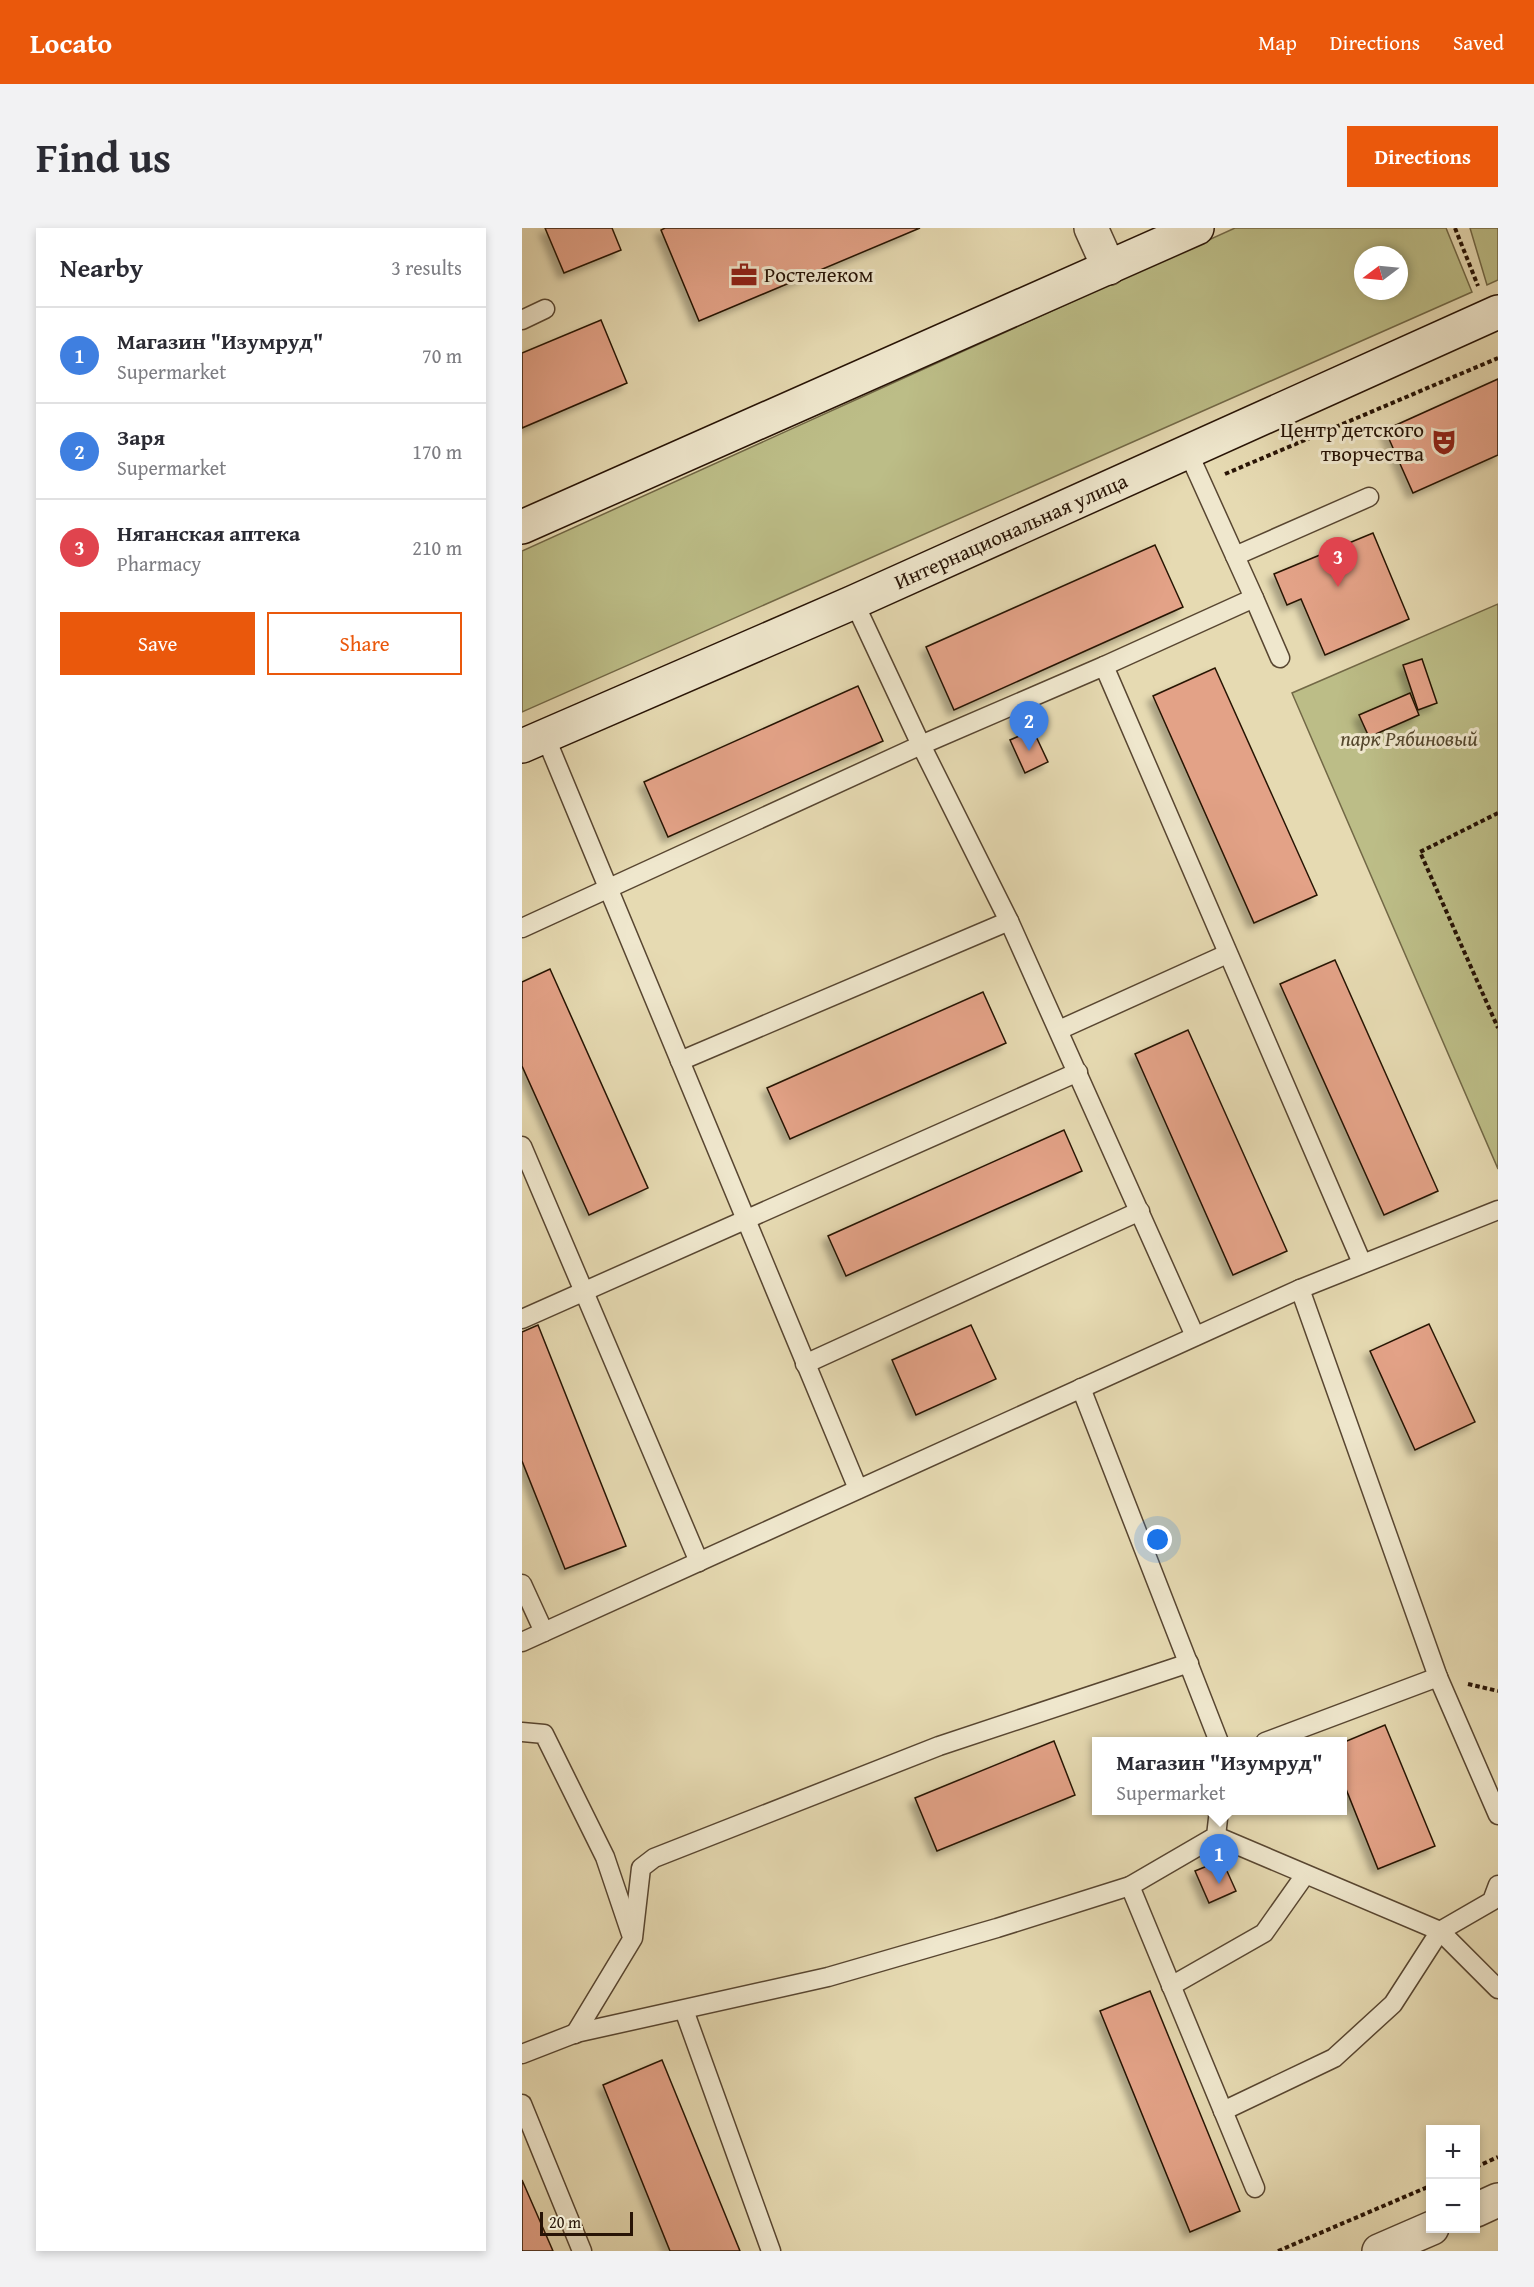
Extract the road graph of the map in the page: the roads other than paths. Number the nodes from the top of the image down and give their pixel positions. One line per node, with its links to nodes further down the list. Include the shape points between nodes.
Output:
1 (1091, 228): 3 (main road)
2 (1197, 228): 3 (main road)
3 (1109, 268): 9 (main road)
4 (545, 309): 6 (lane)
5 (1498, 312): 7 (main road, Интернациональная улица)
6 (522, 320)
7 (1188, 452): 10 (lane); 12 (main road, Интернациональная улица)
8 (1370, 496): 10 (lane)
9 (522, 526)
10 (1234, 556): 11 (lane)
11 (1254, 598): 13 (lane); 14 (lane)
12 (854, 602): 15 (main road, Интернациональная улица); 16 (lane)
13 (1281, 658)
14 (1104, 666): 16 (lane); 20 (lane)
15 (533, 741): 17 (lane)
16 (921, 745): 17 (lane); 18 (lane)
17 (608, 888): 19 (lane); 22 (lane)
18 (1010, 921): 21 (lane); 22 (lane)
19 (522, 928)
20 (1227, 954): 21 (lane); 28 (lane)
21 (1059, 1030): 23 (lane)
22 (680, 1061): 27 (lane)
23 (1078, 1072): 26 (lane); 27 (lane)
24 (522, 1146): 30 (lane)
25 (1498, 1210): 28 (lane)
26 (1140, 1211): 32 (lane); 33 (lane)
27 (747, 1221): 30 (lane); 33 (lane)
28 (1362, 1263): 29 (lane)
29 (1300, 1289): 32 (lane); 41 (lane)
30 (585, 1292): 31 (lane); 36 (lane)
31 (522, 1319)
32 (1196, 1336): 34 (lane)
33 (805, 1364): 35 (lane)
34 (1081, 1388): 35 (lane); 40 (lane)
35 (858, 1489): 36 (lane)
36 (699, 1562): 38 (lane)
37 (522, 1584): 38 (lane)
38 (544, 1632): 39 (lane)
39 (522, 1642)
40 (1189, 1663): 43 (lane); 52 (lane, via 939,1746 654,1858 641,1868)
41 (1438, 1677): 44 (lane); 46 (lane)
42 (522, 1732): 52 (lane, via 544,1734 604,1857)
43 (1217, 1737)
44 (1278, 1737)
45 (1218, 1815): 47 (lane)
46 (1498, 1815)
47 (1216, 1836): 48 (lane); 50 (lane)
48 (1305, 1875): 51 (lane); 53 (lane, via 1264,1933)
49 (1498, 1885): 51 (lane, via 1492,1901)
50 (1130, 1886): 53 (lane); 55 (lane, via 832,1977)
51 (1440, 1931): 54 (lane); 59 (lane, via 1394,2004 1334,2058)
52 (633, 1938): 56 (lane)
53 (1171, 1986): 59 (lane)
54 (1498, 1989)
55 (684, 2010): 56 (lane); 65 (lane)
56 (575, 2034): 57 (lane)
57 (522, 2054)
58 (522, 2104): 64 (lane)
59 (1223, 2111): 60 (lane)
60 (1255, 2188)
61 (1498, 2200): 62 (main road)
62 (1480, 2208)
63 (1426, 2231): 66 (main road)
64 (582, 2251)
65 (771, 2251)
66 (1378, 2251)

